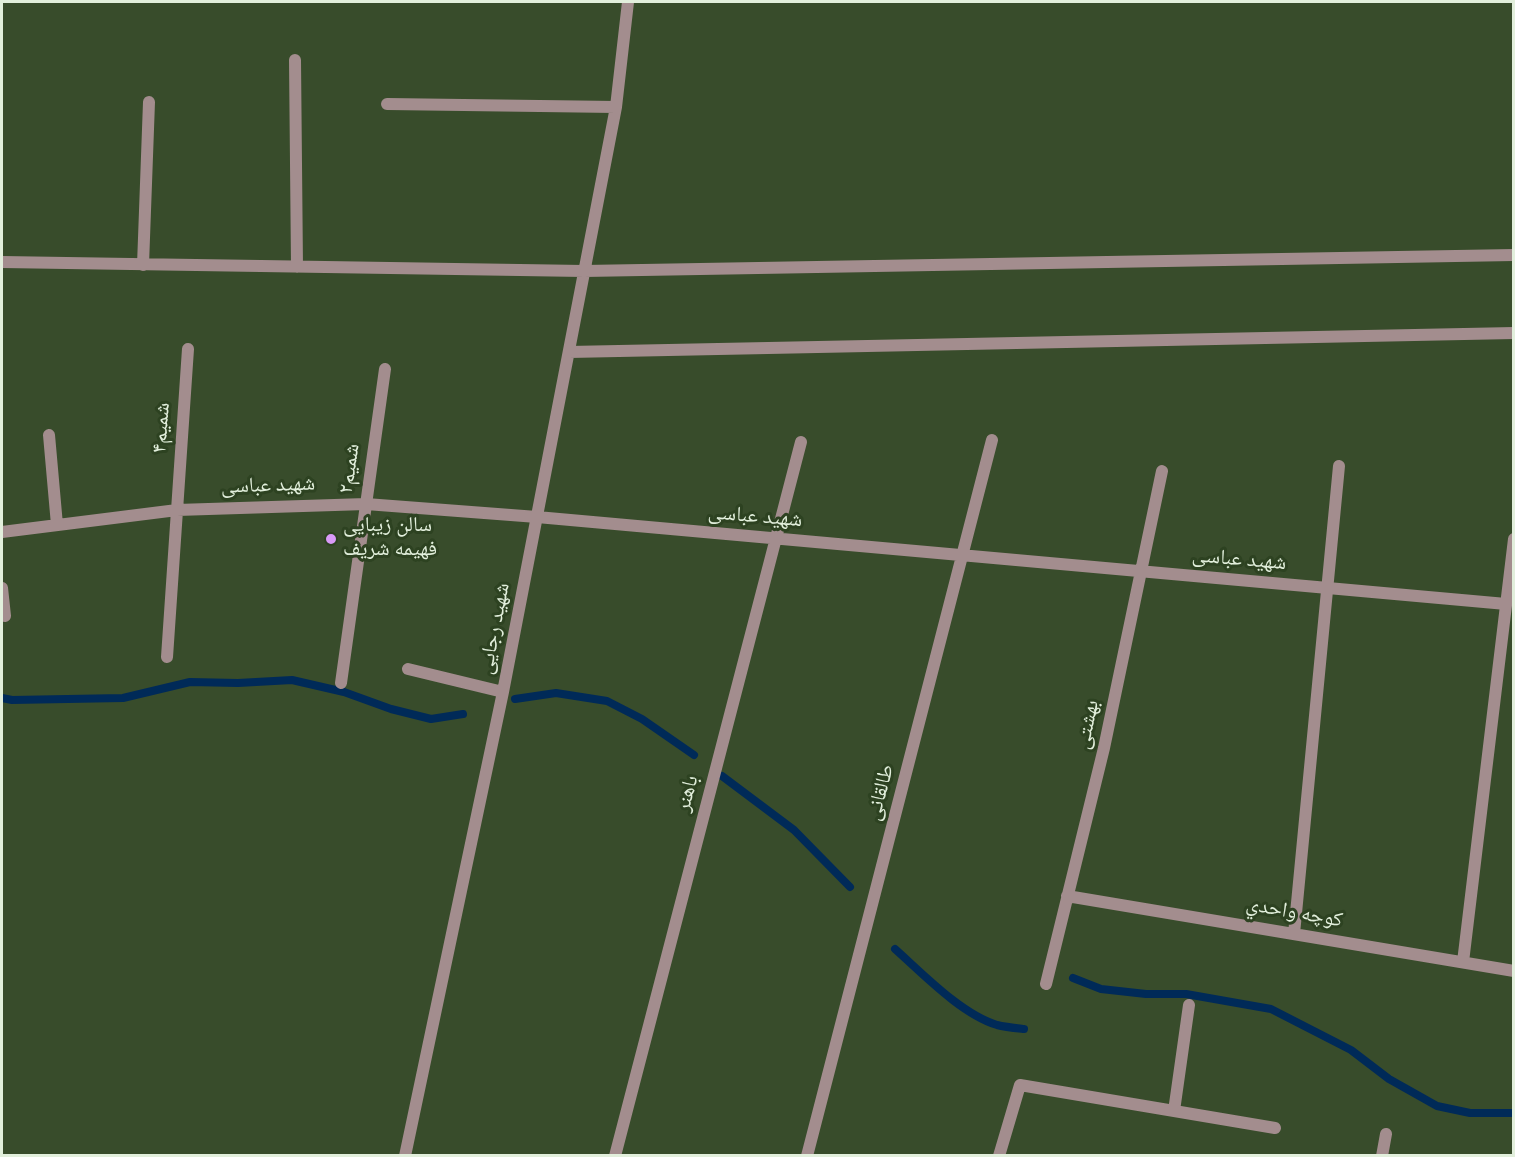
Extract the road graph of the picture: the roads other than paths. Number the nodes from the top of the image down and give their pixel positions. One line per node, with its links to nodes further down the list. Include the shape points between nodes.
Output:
1 (628, 2): 5 (street, شهید رجایی)
2 (294, 60): 9 (street)
3 (149, 102): 8 (street)
4 (387, 104): 5 (street)
5 (616, 107): 10 (street, شهید رجایی)
6 (1514, 255): 10 (street)
7 (2, 262): 8 (street)
8 (143, 264): 9 (street)
9 (297, 267): 10 (street)
10 (584, 271): 13 (street, شهید رجایی)
11 (1514, 333): 13 (street)
12 (188, 350): 21 (street, شمیم۴)
13 (569, 352): 22 (street, شهید رجایی)
14 (385, 369): 20 (street, شمیم۲)
15 (49, 435): 23 (street)
16 (992, 440): 27 (street, طالقانی)
17 (801, 442): 26 (street, باهنر)
18 (1339, 466): 30 (street)
19 (1162, 471): 28 (street, بهشتی)
20 (366, 504): 21 (street, شهید عباسی); 22 (street, شهید عباسی); 35 (street, شمیم۲)
21 (177, 510): 23 (street, شهید عباسی); 33 (street, شمیم۴)
22 (537, 517): 26 (street, شهید عباسی); 36 (street, شهید رجایی)
23 (57, 525): 24 (street, شهید عباسی)
24 (2, 532)
25 (1514, 539): 31 (street)
26 (776, 540): 27 (street, شهید عباسی); 47 (street, باهنر)
27 (964, 556): 28 (street, شهید عباسی); 48 (street, طالقانی)
28 (1141, 572): 30 (street, شهید عباسی); 37 (street, بهشتی, via 1104,748)
29 (2, 588): 32 (street)
30 (1327, 588): 31 (street, شهید عباسی); 38 (street)
31 (1506, 604): 39 (street)
32 (5, 616)
33 (167, 657)
34 (408, 669): 36 (street)
35 (341, 683)
36 (504, 692): 46 (street, شهید رجایی)
37 (1067, 896): 38 (street, كوچه واحدي); 41 (street, بهشتی)
38 (1294, 934): 39 (street, كوچه واحدي)
39 (1463, 962): 40 (street, كوچه واحدي)
40 (1514, 971)
41 (1046, 984)
42 (1189, 1005): 43 (street)
43 (1174, 1111): 44 (street); 49 (street, via 1020,1085)
44 (1275, 1128)
45 (1386, 1134): 50 (street)
46 (405, 1155)
47 (615, 1155)
48 (807, 1155)
49 (999, 1155)
50 (1382, 1155)

